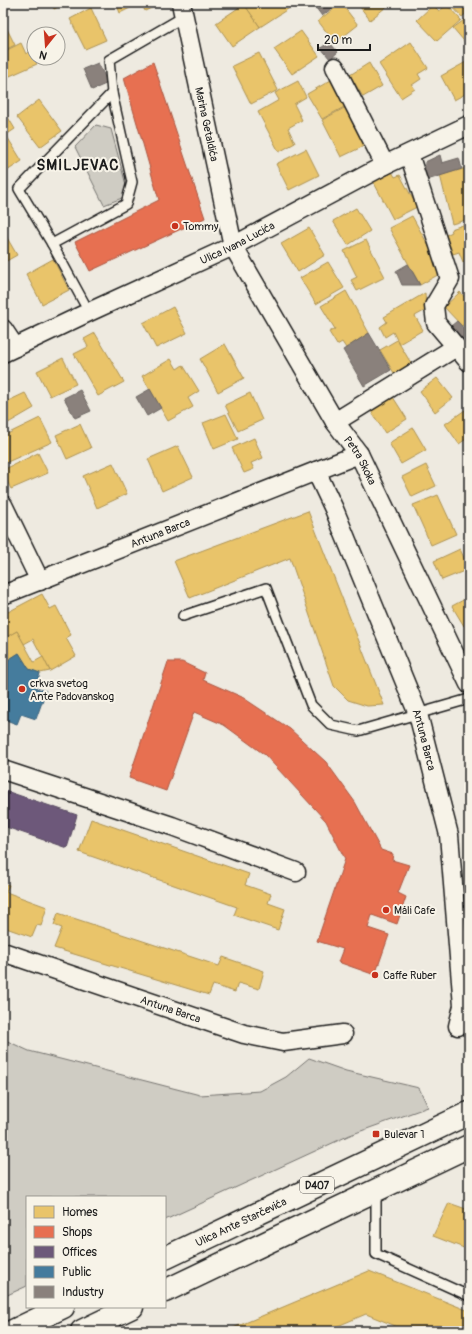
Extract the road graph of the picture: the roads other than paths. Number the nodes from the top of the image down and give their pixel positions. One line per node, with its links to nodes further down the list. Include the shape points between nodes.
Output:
1 (183, 10): 3 (lane, via 109,60); 8 (street, Marina Getaldića)
2 (335, 67): 6 (street)
3 (112, 92): 7 (lane, via 19,189); 7 (lane, via 132,182 126,204)
4 (469, 125): 5 (street, Ulica Ivana Lucića)
5 (409, 154): 6 (street, Ulica Ivana Lucića); 11 (street, via 450,279 434,306 436,323)
6 (385, 165): 8 (street, Ulica Ivana Lucića)
7 (52, 244): 9 (lane)
8 (234, 246): 9 (street, Ulica Ivana Lucića); 14 (street, Petra Skoka)
9 (88, 312): 12 (street, Ulica Ivana Lucića)
10 (3, 329): 12 (street)
11 (456, 347): 13 (street); 14 (street)
12 (9, 350)
13 (469, 362)
14 (335, 422): 15 (street, Petra Skoka)
15 (359, 454): 16 (street, Antuna Barca); 21 (street, Petra Skoka)
16 (316, 471): 18 (street, Antuna Barca); 23 (street, Antuna Barca)
17 (3, 505): 18 (street)
18 (40, 581): 19 (street, Antuna Barca)
19 (3, 595)
20 (183, 616): 23 (lane, via 266,588 310,705 332,725 358,731)
21 (468, 679)
22 (469, 699): 23 (lane)
23 (418, 714): 27 (street, Antuna Barca, via 449,836 463,1006)
24 (3, 770): 25 (street, via 172,826)
25 (296, 872)
26 (3, 952): 28 (street, Antuna Barca, via 244,1034 283,1042)
27 (458, 1026)
28 (343, 1034)
29 (469, 1113): 32 (main road, Ulica Ante Starčevića / D407)
30 (469, 1146): 31 (main road, D407)
31 (376, 1191): 33 (main road, D407); 34 (lane, via 376,1254)
32 (166, 1258)
33 (166, 1291)
34 (469, 1296)
35 (61, 1308): 37 (main road)
36 (130, 1308): 38 (main road)
37 (13, 1331)
38 (82, 1331)

